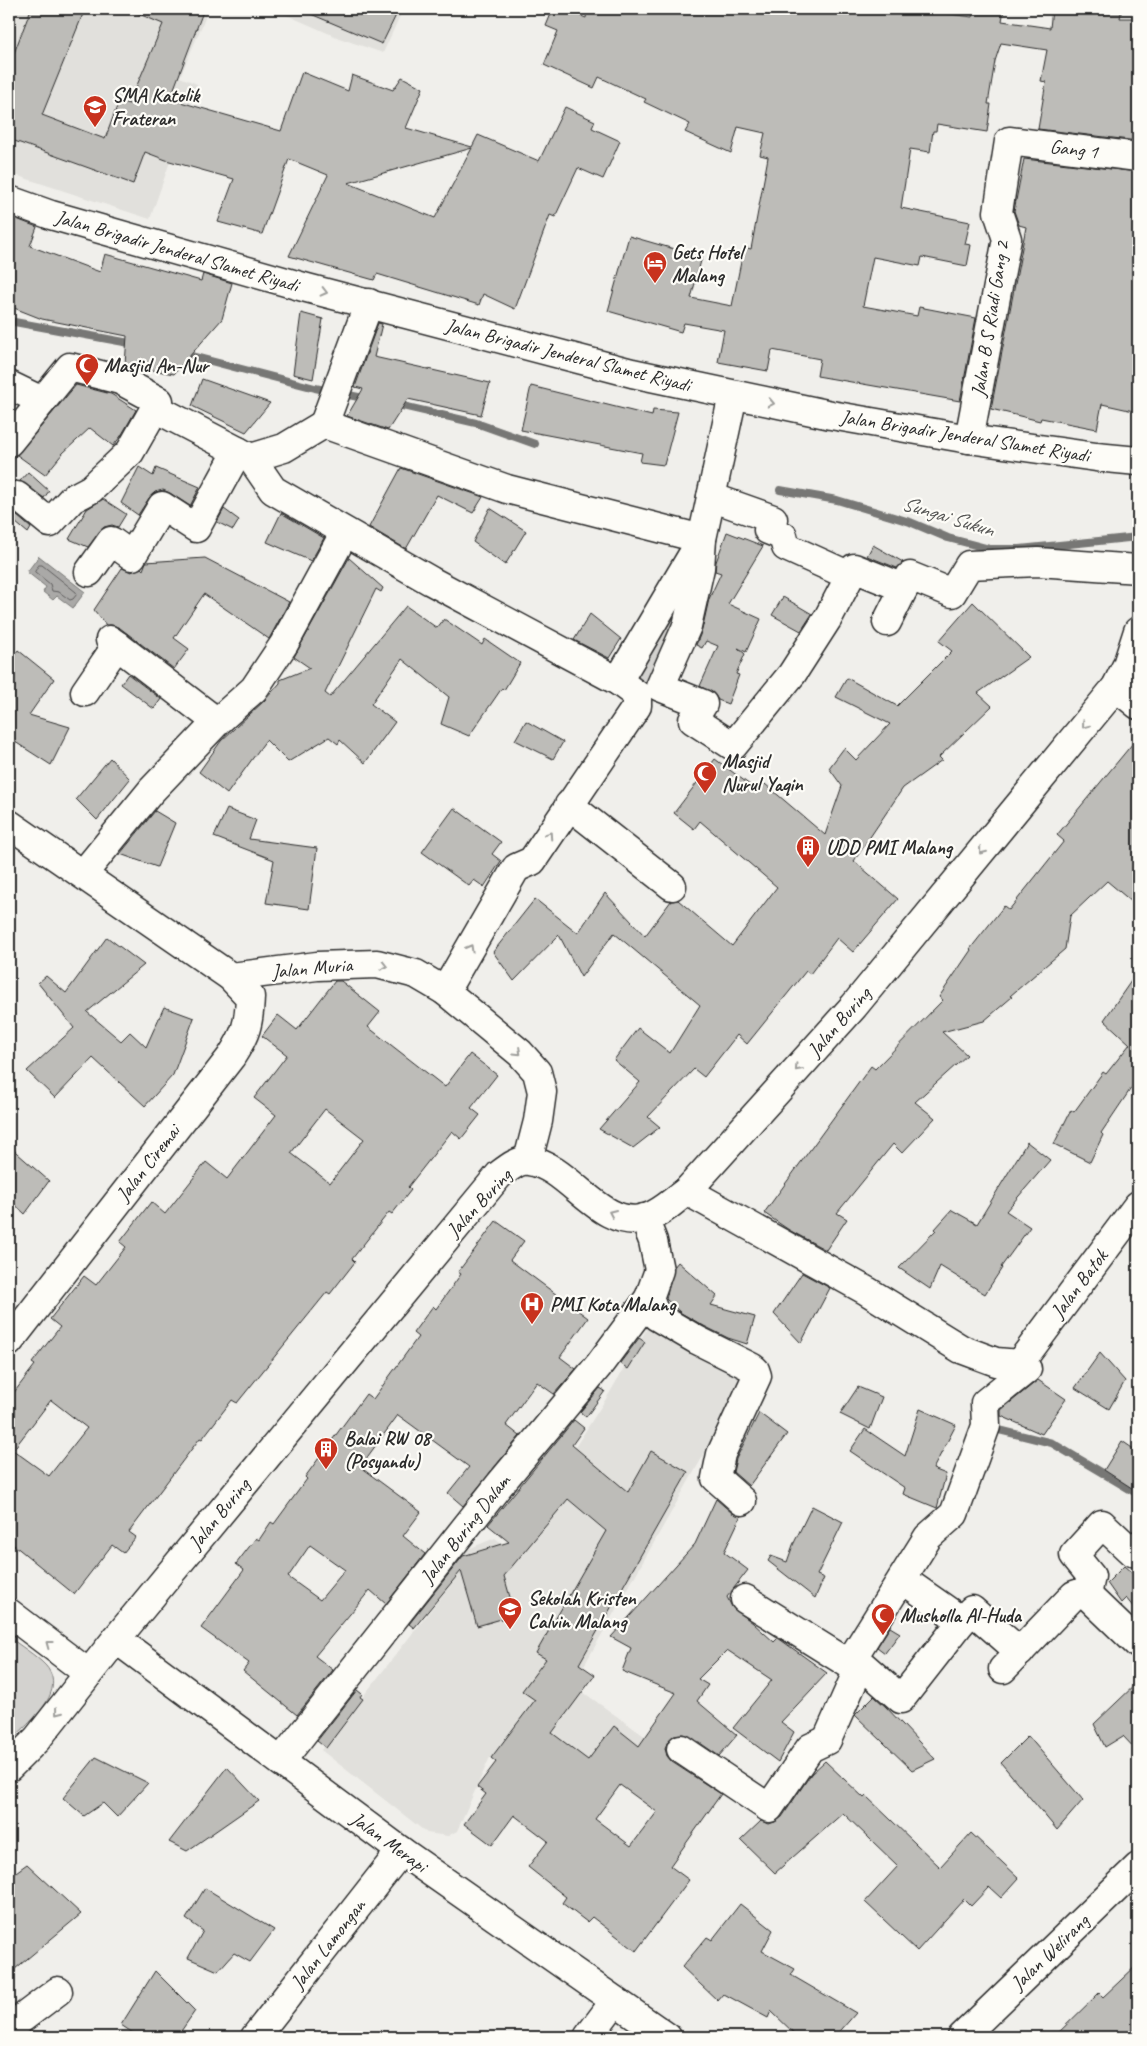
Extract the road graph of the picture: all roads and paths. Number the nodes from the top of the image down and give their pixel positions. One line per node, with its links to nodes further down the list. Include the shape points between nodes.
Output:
1 (1009, 141): 2 (street, Gang 1); 10 (street, Jalan B S Riadi Gang 2, via 998,212 1007,239)
2 (1138, 156)
3 (9, 200): 4 (street, Jalan Brigadir Jenderal Slamet Riyadi, one-way to 4, via 61,218)
4 (369, 304): 6 (street, Jalan Brigadir Jenderal Slamet Riyadi, via 632,373); 8 (street)
5 (9, 385): 7 (street)
6 (733, 395): 10 (street, Jalan Brigadir Jenderal Slamet Riyadi, one-way to 10); 17 (street)
7 (42, 401): 9 (street, via 70,367 120,380 159,400); 11 (street)
8 (331, 404): 12 (street); 19 (street, via 507,489)
9 (155, 408): 13 (street); 16 (street, via 130,452 91,489 72,499 50,523)
10 (970, 439): 14 (street, Jalan Brigadir Jenderal Slamet Riyadi)
11 (9, 442)
12 (284, 448): 13 (street); 15 (street)
13 (245, 455): 15 (street); 21 (street, via 196,528 162,506 132,556 112,541)
14 (1138, 461)
15 (266, 482): 18 (street, via 273,490)
16 (18, 496)
17 (711, 497): 19 (street); 22 (street, via 773,519 768,530 783,536 786,547)
18 (346, 532): 26 (street); 30 (street, via 284,644 254,689)
19 (702, 539): 22 (street, via 700,568 687,626 660,687 702,704 693,720 733,746 792,674); 26 (street)
20 (1138, 569): 23 (street, via 1038,562 969,565 952,593 910,576)
21 (89, 572)
22 (850, 576): 23 (street, via 854,568)
23 (904, 588): 24 (street)
24 (887, 622)
25 (1138, 631): 27 (street, Jalan Buring)
26 (618, 681): 31 (street, via 637,695 636,706)
27 (1116, 688): 29 (street); 38 (street, Jalan Buring, one-way to 38, via 854,1006)
28 (85, 692): 30 (street, via 113,643)
29 (1138, 705)
30 (217, 722): 33 (street, via 151,791)
31 (569, 805): 34 (street); 36 (street, one-way to 31, via 516,868 532,861)
32 (9, 824): 33 (street)
33 (83, 874): 35 (street)
34 (672, 886)
35 (231, 977): 36 (street, Jalan Muria, one-way to 36, via 317,966 377,964 416,974); 42 (street, Jalan Ciremai, via 250,997 249,1017 240,1043)
36 (445, 991): 37 (street, Jalan Muria, one-way to 37, via 537,1072 542,1092)
37 (528, 1160): 40 (street, Jalan Buring, one-way to 37, via 627,1220 605,1210 548,1167); 51 (street, Jalan Buring, via 512,1165 498,1175)
38 (687, 1190): 40 (street, Jalan Buring, via 658,1213); 43 (street, via 961,1349 996,1362)
39 (1138, 1205): 43 (street, Jalan Batok)
40 (644, 1218): 41 (street, Jalan Buring Dalam, via 653,1241 658,1270)
41 (649, 1298): 44 (street, via 656,1316 755,1370 758,1376 721,1454 716,1478); 56 (street, Jalan Buring Dalam, via 599,1365 488,1498)
42 (9, 1342)
43 (1023, 1366): 46 (street, Jalan Batok, via 985,1403 986,1426 954,1514 928,1537)
44 (742, 1501)
45 (1138, 1545): 47 (street, via 1132,1552 1102,1524 1074,1555 1091,1576)
46 (902, 1578): 50 (street); 53 (street)
47 (1087, 1595): 50 (street, via 1074,1595 1011,1660 972,1610); 52 (street)
48 (745, 1599): 53 (street)
49 (9, 1613): 54 (street, one-way to 49)
50 (962, 1621): 53 (street, via 901,1699)
51 (116, 1639): 54 (street, Jalan Buring); 56 (street, Jalan Merapi)
52 (1138, 1644)
53 (854, 1662): 55 (street, via 855,1676 826,1740 810,1748 769,1808)
54 (88, 1674): 57 (street, Jalan Buring, one-way to 57, via 37,1739)
55 (681, 1749)
56 (281, 1761): 58 (street, Jalan Merapi)
57 (9, 1767)
58 (400, 1851): 61 (street, Jalan Merapi); 63 (street, Jalan Lamongan)
59 (1138, 1867): 66 (street, Jalan Welirang)
60 (58, 1991): 62 (street)
61 (615, 2001): 64 (street); 65 (street, Jalan Merapi)
62 (9, 2028)
63 (256, 2037)
64 (588, 2037)
65 (667, 2037)
66 (962, 2037)

